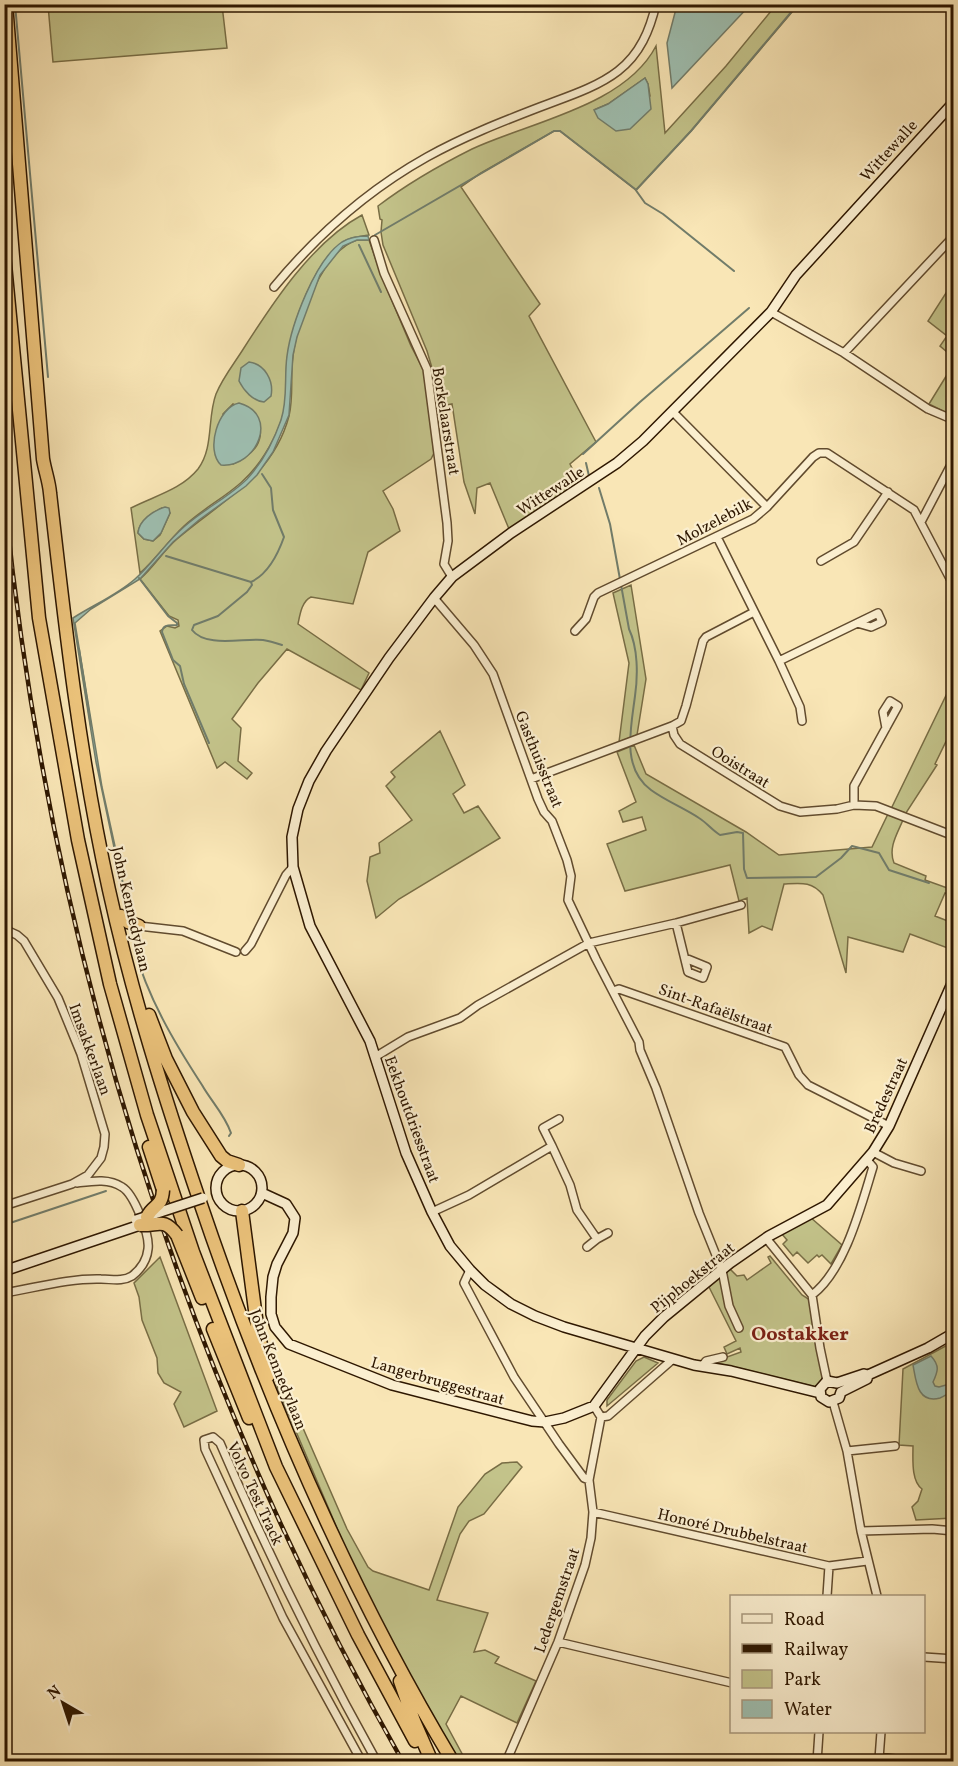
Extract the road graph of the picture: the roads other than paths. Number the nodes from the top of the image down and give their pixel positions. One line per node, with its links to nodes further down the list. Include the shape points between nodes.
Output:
1 (6, 4): 10 (highway, John Kennedylaan)
2 (656, 4): 8 (street, via 643,42 619,70 597,84 467,136 416,164 363,199 328,229)
3 (4, 51): 109 (highway, John Kennedylaan, via 38,468 45,496 70,718 105,900 165,1119 228,1303 293,1462 402,1685)
4 (954, 102): 9 (street, Wittewalle, via 796,275)
5 (954, 236): 11 (street)
6 (374, 240): 21 (street, Borkelaarstraat, via 384,273 427,369 447,523 444,564)
7 (4, 254): 34 (highway, John Kennedylaan, via 39,618)
8 (274, 287)
9 (771, 312): 11 (street); 12 (street, Wittewalle)
10 (33, 332): 14 (highway); 36 (highway, John Kennedylaan, via 43,459 50,488 76,708)
11 (843, 353): 13 (street, via 928,409)
12 (673, 412): 17 (street); 21 (street, Wittewalle, via 617,463)
13 (954, 420)
14 (47, 423)
15 (954, 459): 18 (street)
16 (888, 492): 17 (street, Molzelebilk, via 828,453 819,453); 18 (street, Molzelebilk, via 914,510); 20 (street, via 854,542)
17 (767, 507): 19 (street, Molzelebilk, via 753,519)
18 (921, 522): 22 (street, Molzelebilk)
19 (717, 537): 24 (street); 26 (street, Molzelebilk, via 594,597 586,620)
20 (821, 561)
21 (452, 577): 23 (street, Wittewalle)
22 (954, 586)
23 (434, 598): 31 (street, Gasthuisstraat, via 493,674); 35 (street, Wittewalle, via 351,712 309,781 292,837)
24 (754, 612): 27 (street); 29 (street, via 706,637 681,721)
25 (857, 623): 27 (street)
26 (575, 631)
27 (779, 661): 28 (street, via 800,707)
28 (802, 721)
29 (672, 726): 31 (street); 32 (street, Ooistraat, via 680,744 780,806 800,812)
30 (886, 728): 32 (street, via 854,786)
31 (531, 779): 43 (street, Gasthuisstraat, via 567,860 571,876 568,900)
32 (854, 805): 33 (street, Ooistraat, via 876,806)
33 (954, 836)
34 (78, 840): 65 (highway, bridge, via 107,997 163,1190 159,1205); 90 (highway, John Kennedylaan, via 110,984 147,1115 193,1252)
35 (293, 867): 44 (street); 49 (street, Eekhoutdriesstraat, via 311,928)
36 (106, 879): 38 (highway); 99 (highway, John Kennedylaan, via 170,1113 248,1340 333,1537)
37 (741, 904): 39 (street)
38 (121, 915): 40 (highway); 42 (highway)
39 (676, 923): 43 (street); 46 (street)
40 (139, 926): 42 (highway); 45 (street, via 183,931)
41 (4, 929): 57 (street, Imsakkerlaan, via 24,941 58,998 100,1114 105,1134 100,1158 88,1174)
42 (127, 940): 55 (highway, via 147,1010 177,1080 221,1156)
43 (589, 943): 48 (street, Gasthuisstraat); 49 (street, via 459,1018 408,1037)
44 (245, 951)
45 (236, 952)
46 (685, 958)
47 (954, 979): 51 (street, Bredestraat)
48 (613, 991): 51 (street, Sint-Rafaëlstraat, via 619,988 785,1047 808,1085); 72 (street, Gasthuisstraat, via 639,1042)
49 (375, 1057): 64 (street, Eekhoutdriesstraat, via 406,1153)
50 (559, 1119): 52 (street, via 543,1128)
51 (889, 1126): 53 (street, Bredestraat)
52 (552, 1146): 64 (street); 68 (street, via 578,1210)
53 (873, 1152): 54 (street, Bredestraat); 56 (street)
54 (867, 1160): 67 (street, Pijphoekstraat, via 827,1205); 75 (street, via 873,1167 859,1213 837,1263 823,1286)
55 (239, 1165): 58 (street, via 225,1170); 59 (street, via 257,1174)
56 (921, 1171)
57 (72, 1184): 62 (street); 74 (street, via 108,1181 128,1191 137,1205 149,1245 141,1268 121,1280 86,1279)
58 (216, 1190): 60 (street); 61 (street)
59 (262, 1192): 63 (street, via 255,1205); 87 (street, Langerbruggestraat, via 286,1204 295,1218 293,1233 273,1277 271,1314 275,1327 289,1344 392,1386)
60 (204, 1201): 61 (street); 65 (street, bridge)
61 (220, 1202): 63 (street)
62 (4, 1206)
63 (242, 1211): 99 (highway, via 258,1333 269,1376)
64 (432, 1212): 71 (street, Eekhoutdriesstraat, via 450,1246)
65 (140, 1222): 70 (street); 73 (street); 90 (highway, bridge, via 149,1226 165,1224 177,1235 254,1430)
66 (608, 1233): 68 (street)
67 (766, 1238): 72 (street, Pijphoekstraat); 75 (street)
68 (597, 1239): 69 (street)
69 (586, 1247)
70 (4, 1264)
71 (470, 1270): 78 (street, Eekhoutdriesstraat, via 485,1286 535,1316); 87 (street, via 464,1283 466,1288 514,1377)
72 (722, 1270): 76 (street, Gasthuisstraat, via 729,1306); 78 (street, Pijphoekstraat, via 664,1317)
73 (4, 1271)
74 (4, 1293)
75 (812, 1295): 82 (street, via 821,1355)
76 (739, 1328)
77 (954, 1333): 82 (street, via 868,1375)
78 (636, 1348): 80 (street, Eekhoutdriesstraat); 85 (street, Pijphoekstraat)
79 (723, 1357): 81 (street, via 706,1361)
80 (673, 1359): 81 (street, Eekhoutdriesstraat); 86 (street, via 608,1416)
81 (702, 1366): 83 (street, Eekhoutdriesstraat)
82 (835, 1385): 83 (street, via 821,1386); 84 (street, via 839,1398)
83 (820, 1393): 84 (street, via 824,1400)
84 (833, 1401): 89 (street)
85 (594, 1406): 86 (street); 87 (street)
86 (601, 1417): 91 (street, Ledergemstraat)
87 (545, 1422): 91 (street, via 584,1478)
88 (896, 1446): 89 (street)
89 (847, 1451): 93 (street)
90 (276, 1467): 109 (highway, John Kennedylaan, via 385,1688)
91 (590, 1480): 92 (street, Ledergemstraat)
92 (593, 1512): 96 (street, Honoré Drubbelstraat); 100 (street, Ledergemstraat, via 585,1565)
93 (861, 1531): 94 (street); 95 (street)
94 (954, 1531)
95 (867, 1561): 96 (street, Honoré Drubbelstraat); 98 (street)
96 (829, 1566): 97 (street)
97 (827, 1595)
98 (877, 1595)
99 (383, 1637): 110 (highway, John Kennedylaan)
100 (558, 1642): 103 (street); 111 (street, Ledergemstraat)
101 (925, 1657): 102 (street)
102 (954, 1659)
103 (730, 1683)
104 (819, 1733): 112 (street)
105 (881, 1733): 106 (street)
106 (879, 1759): 113 (street)
107 (362, 1761): 108 (street, Volvo Test Track, via 283,1618 204,1440 213,1437 220,1443 300,1618)
108 (377, 1761)
109 (431, 1761)
110 (453, 1761)
111 (506, 1761)
112 (817, 1761)
113 (919, 1761)

